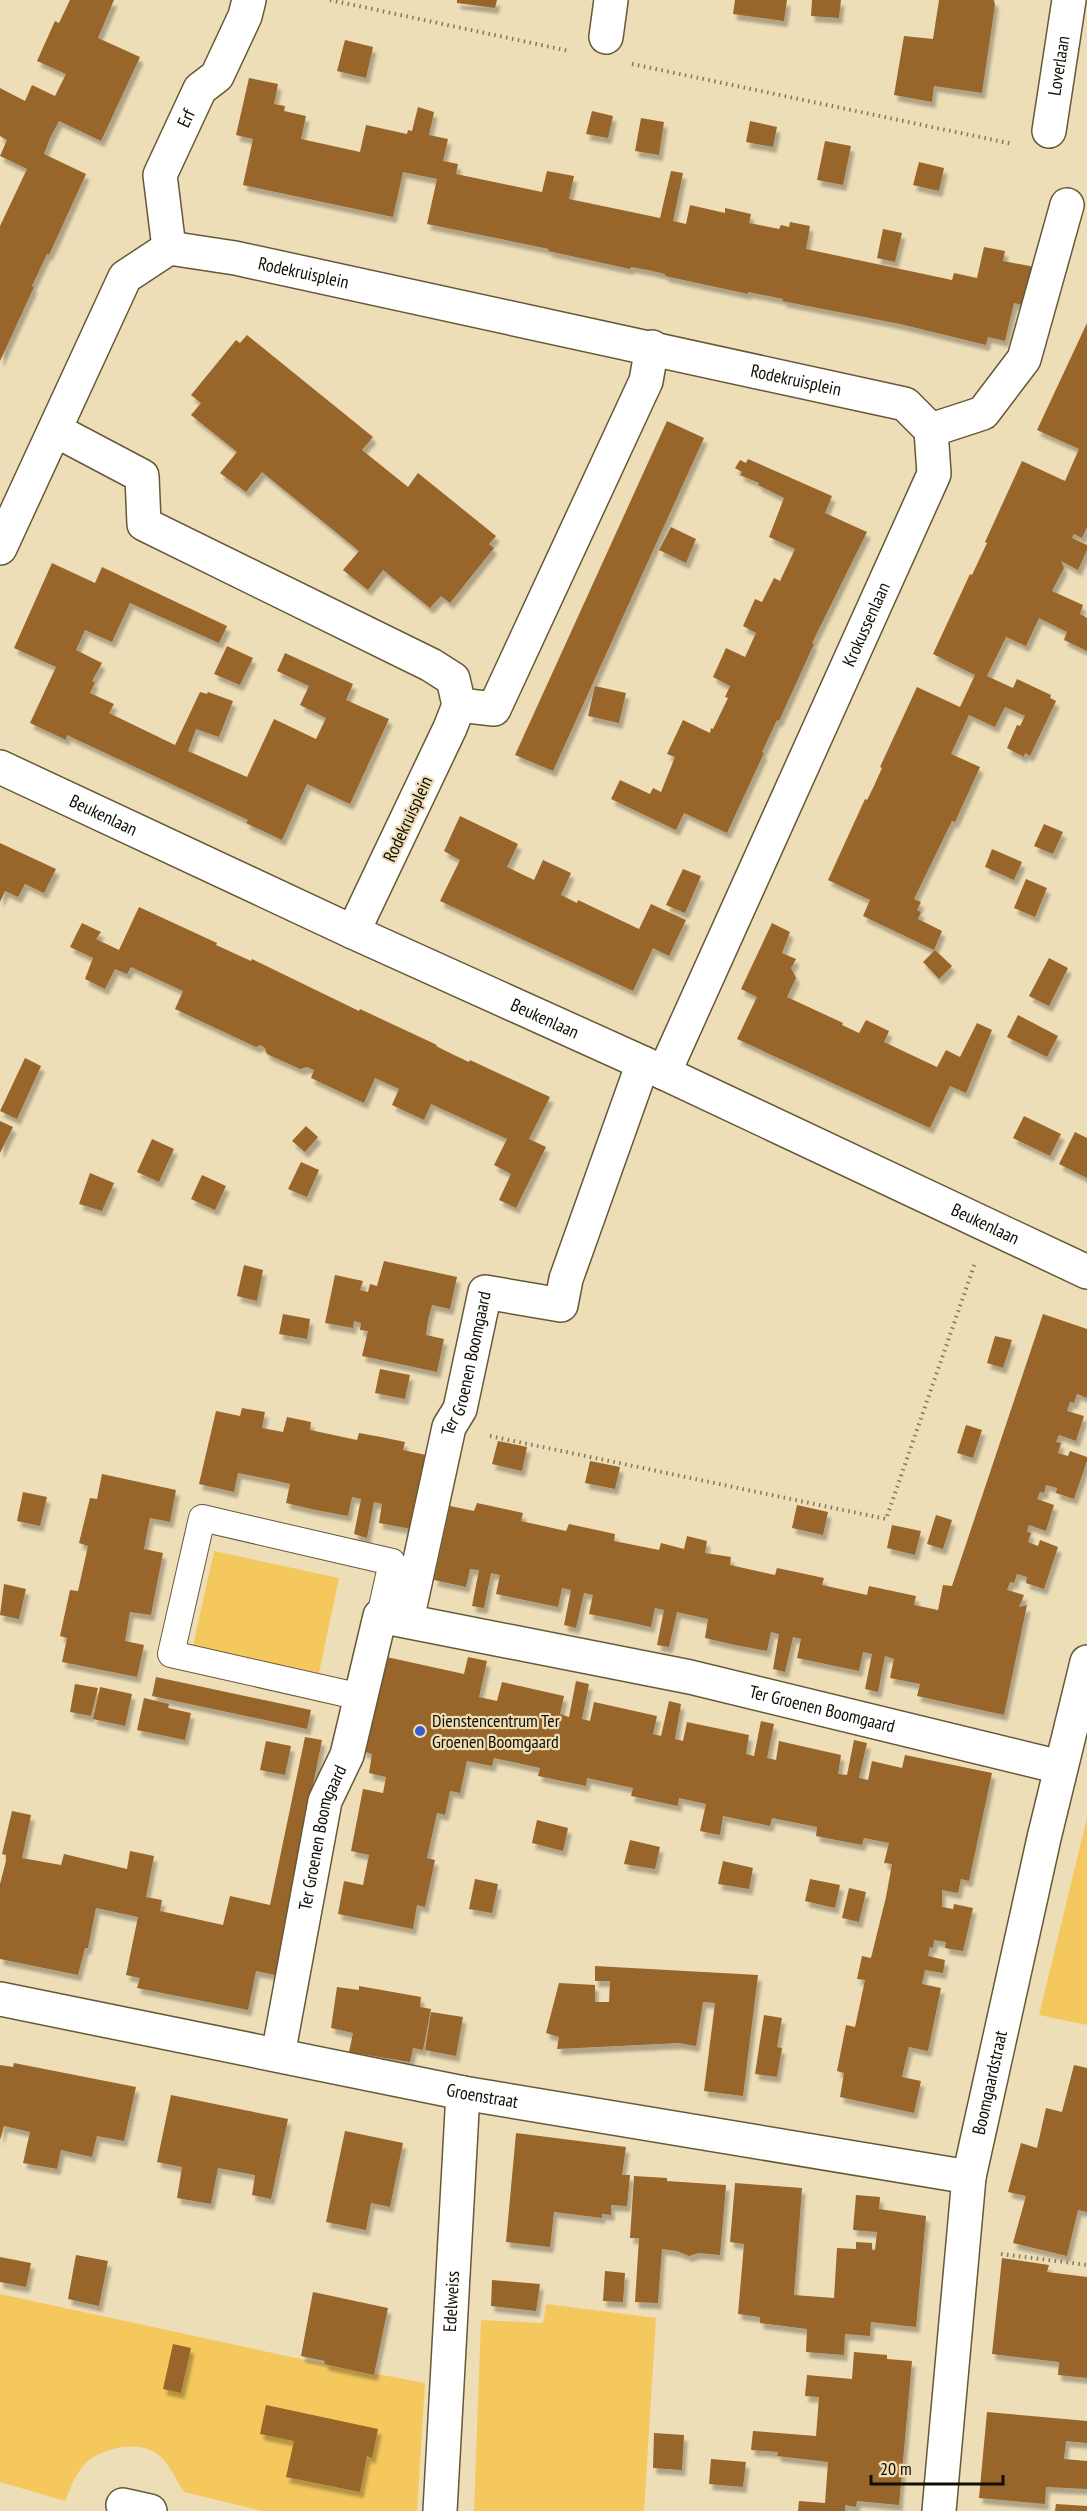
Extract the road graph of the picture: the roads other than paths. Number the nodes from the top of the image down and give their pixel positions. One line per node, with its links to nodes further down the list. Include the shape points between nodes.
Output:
1 (249, 0): 7 (street, Erf, via 217,76 200,89 160,175)
2 (611, 0): 4 (street)
3 (1069, 0): 5 (street, Loverlaan)
4 (606, 37)
5 (1037, 139)
6 (1067, 205): 10 (street, via 1024,359 983,413)
7 (169, 248): 8 (street, Rodekruisplein, via 235,258); 9 (street, via 125,277)
8 (652, 347): 10 (street, Rodekruisplein, via 905,404); 12 (street, via 646,381 494,709)
9 (55, 430): 11 (street); 12 (street, via 142,476 144,524 431,665 453,679)
10 (931, 430): 15 (street, Krokussenlaan, via 934,474)
11 (0, 548)
12 (459, 705): 14 (street, Rodekruisplein)
13 (0, 767): 14 (street, Beukenlaan)
14 (353, 932): 15 (street, Beukenlaan)
15 (654, 1068): 16 (street, Beukenlaan); 17 (street, Ter Groenen Boomgaard, via 566,1279 561,1305 485,1292 454,1418)
16 (1087, 1272)
17 (394, 1618): 19 (street, Ter Groenen Boomgaard); 19 (lane, via 392,1562 202,1518 171,1654); 20 (street, Ter Groenen Boomgaard, via 690,1677)
18 (1087, 1662): 20 (street, Boomgaardstraat)
19 (361, 1697): 22 (street, Ter Groenen Boomgaard, via 347,1755 325,1801)
20 (1060, 1767): 24 (street, Boomgaardstraat)
21 (0, 1999): 22 (street, Groenstraat)
22 (278, 2055): 23 (street, Groenstraat)
23 (463, 2092): 24 (street, Groenstraat); 25 (street, Edelweiss)
24 (969, 2177): 26 (street, Boomgaardstraat)
25 (440, 2511)
26 (939, 2511)

